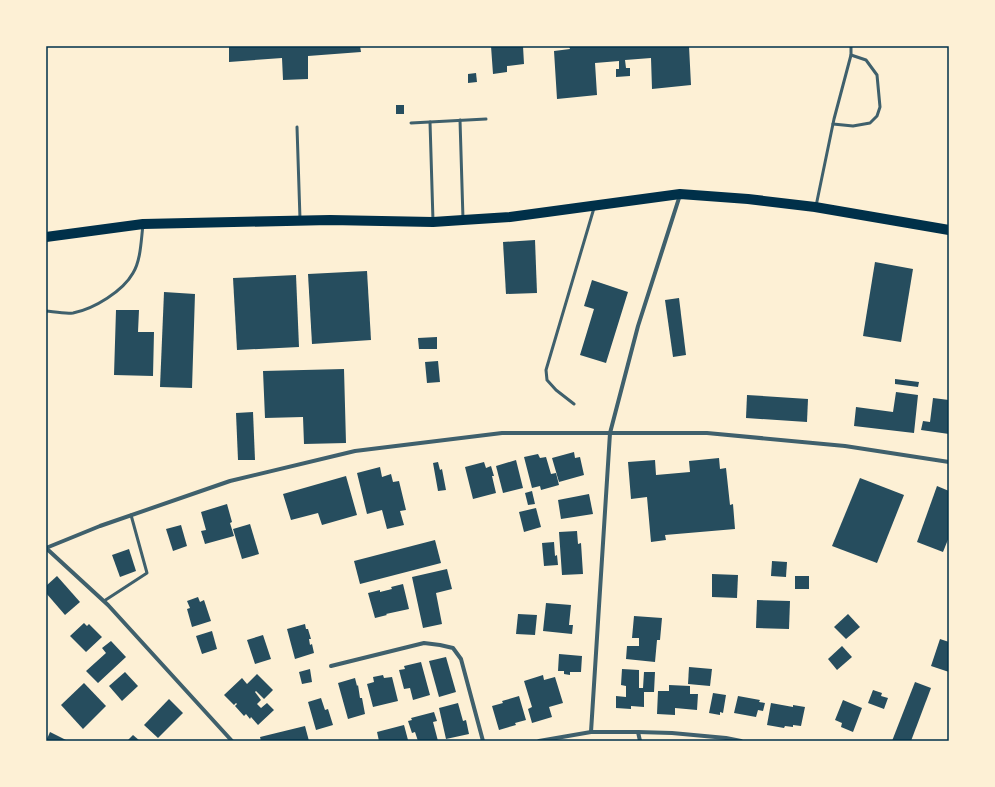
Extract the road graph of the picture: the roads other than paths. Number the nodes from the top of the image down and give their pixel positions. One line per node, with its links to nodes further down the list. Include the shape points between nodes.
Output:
1 (851, 46): 2 (lane)
2 (851, 55): 7 (lane); 7 (lane, via 866,60 877,75 880,107 877,116 870,123 853,126)
3 (486, 119): 4 (lane)
4 (460, 120): 5 (lane); 13 (lane)
5 (430, 122): 6 (lane); 14 (lane)
6 (411, 123)
7 (833, 124): 11 (lane)
8 (297, 127): 12 (lane)
9 (680, 194): 10 (main road); 11 (main road); 20 (street, via 638,326)
10 (595, 206): 13 (main road); 19 (lane, via 546,370 548,380 556,390)
11 (816, 207): 16 (main road)
12 (300, 220): 14 (main road); 15 (main road)
13 (463, 220): 14 (main road)
14 (433, 222)
15 (143, 224): 17 (main road); 18 (lane, via 138,262 122,288 96,305 73,313)
16 (949, 230)
17 (46, 237)
18 (46, 311)
19 (574, 404)
20 (610, 433): 21 (street, via 707,433 845,446); 22 (street, via 502,433 355,452 230,481); 26 (street)
21 (949, 462)
22 (131, 515): 23 (street); 24 (lane, via 147,573)
23 (46, 548): 24 (street)
24 (104, 601): 28 (street)
25 (331, 666): 29 (street, via 424,643 453,648 461,659)
26 (591, 732): 27 (street); 30 (street)
27 (638, 732): 31 (street); 32 (street)
28 (232, 741)
29 (483, 741)
30 (538, 741)
31 (640, 741)
32 (740, 741)

